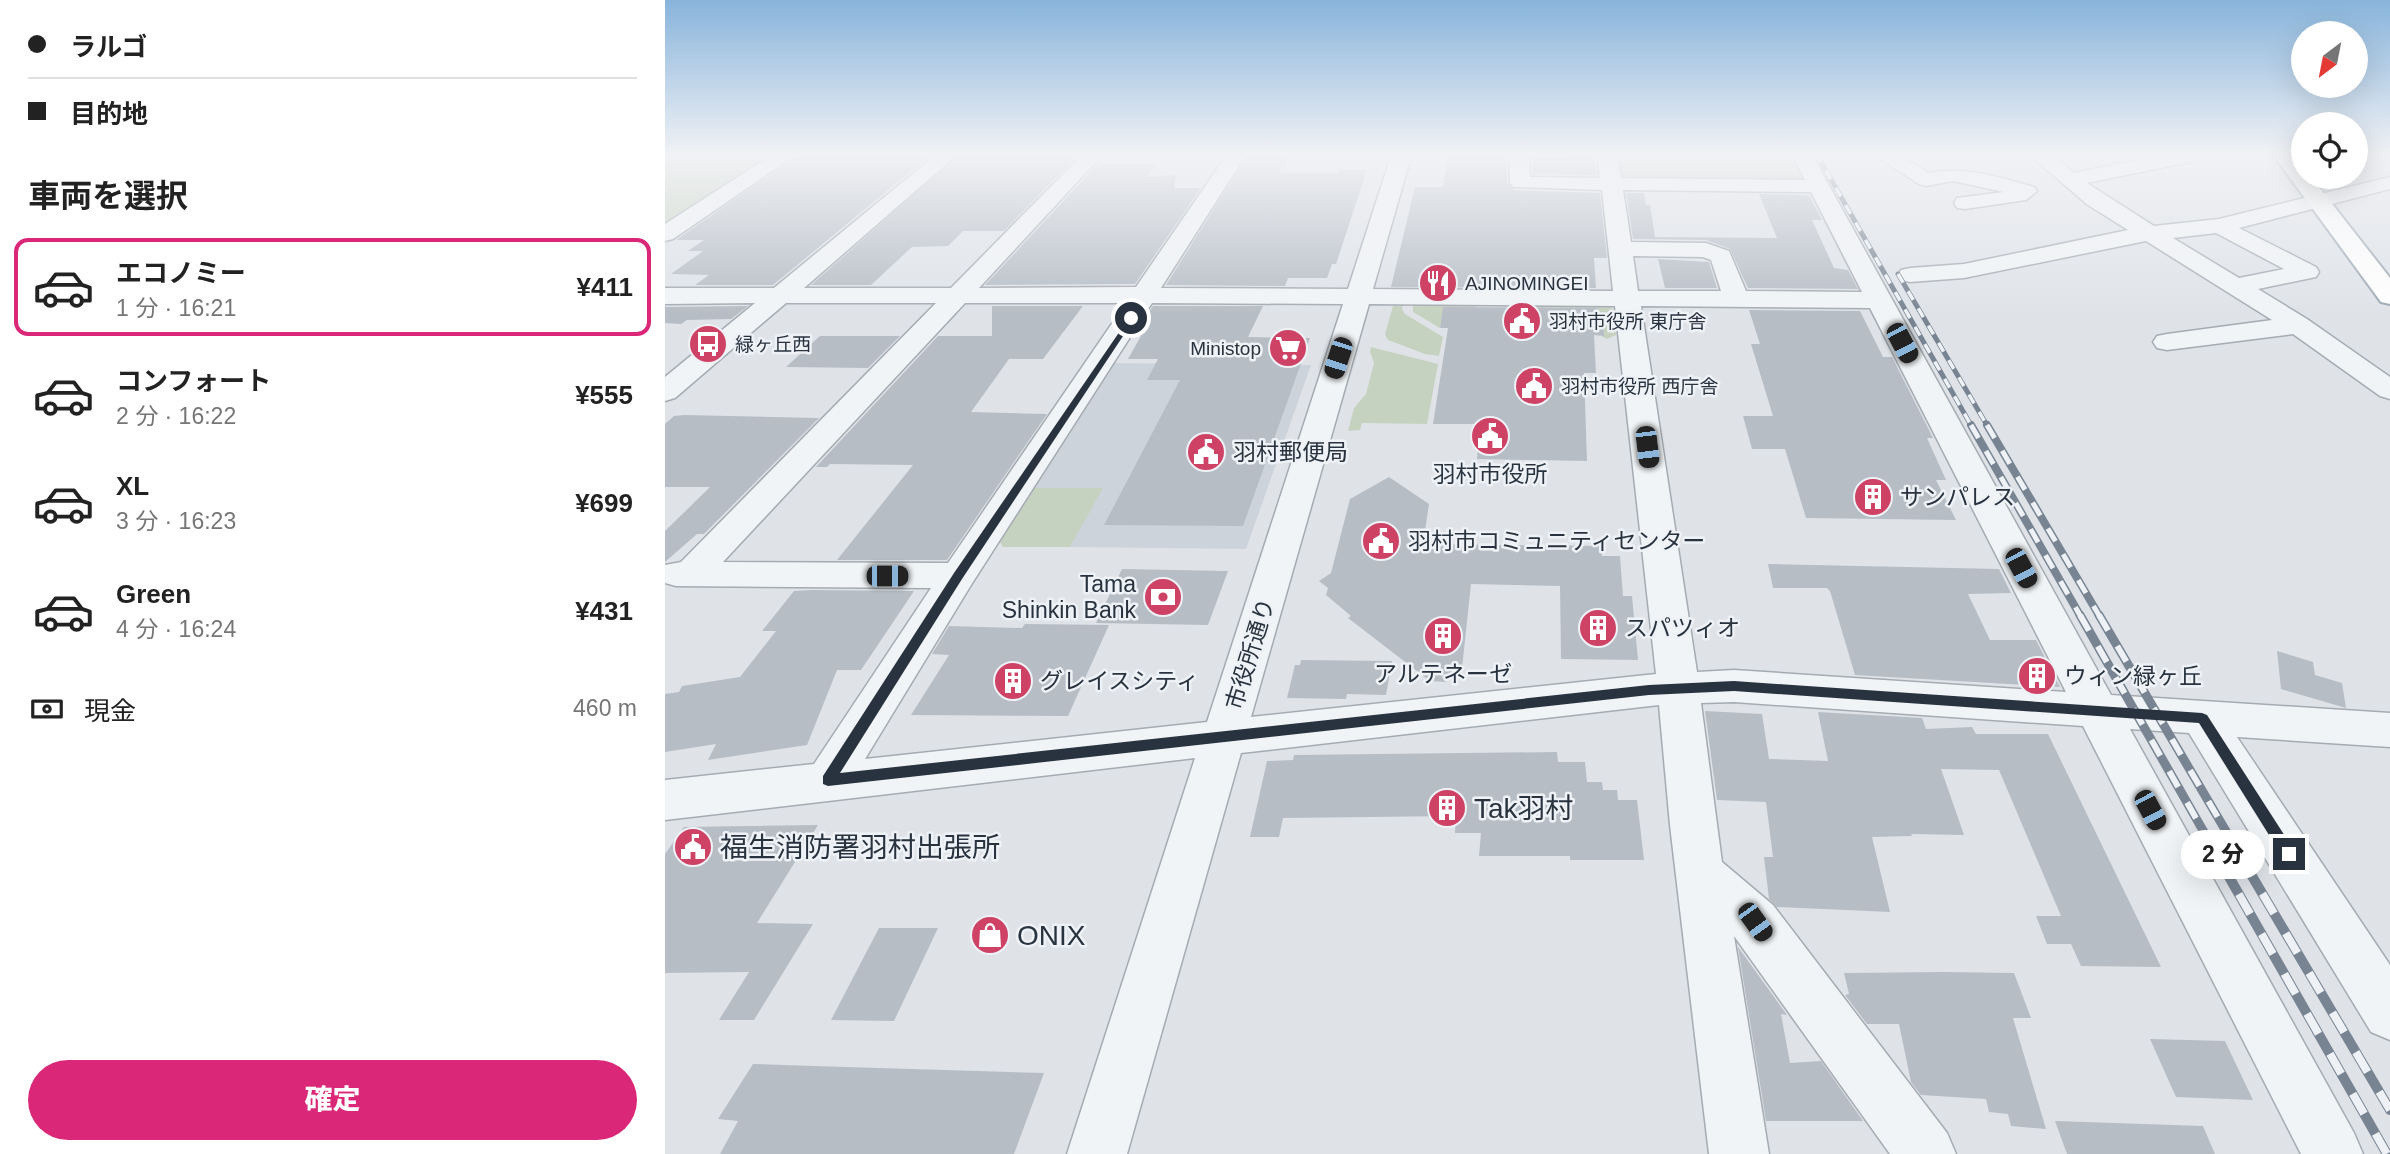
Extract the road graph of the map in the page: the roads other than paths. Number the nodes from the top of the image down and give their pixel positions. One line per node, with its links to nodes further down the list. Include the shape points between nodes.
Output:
1 (707, 207): 12 (street)
2 (885, 207): 19 (street)
3 (1043, 207): 20 (street)
4 (1203, 207): 17 (street)
5 (1386, 207): 22 (street, 市役所通り)
6 (1614, 207): 14 (street)
7 (1829, 207): 25 (street)
8 (2110, 207): 13 (street)
9 (2293, 207): 11 (street)
10 (2321, 207): 21 (main road)
11 (2219, 226): 13 (street); 16 (street, via 2307,272)
12 (665, 234)
13 (2151, 234): 15 (street, via 1964,271); 16 (street)
14 (1619, 249): 23 (street); 24 (street, via 1706,250 1721,256)
15 (1910, 275)
16 (2236, 286): 26 (street)
17 (1146, 295): 20 (street); 22 (street); 31 (street)
18 (665, 296): 19 (street)
19 (778, 296): 20 (street); 29 (street)
20 (958, 296): 30 (street)
21 (2390, 296)
22 (1358, 297): 23 (street); 36 (street, 市役所通り)
23 (1626, 299): 24 (street); 32 (street)
24 (1736, 299): 25 (street)
25 (1879, 300): 33 (street)
26 (2298, 325): 27 (street, via 2174,341); 28 (street)
27 (2210, 359)
28 (2390, 390)
29 (665, 392)
30 (678, 574): 31 (street)
31 (958, 576): 37 (street)
32 (1677, 688): 33 (street, via 1734,686); 36 (street); 39 (street)
33 (2098, 712): 34 (street); 44 (street)
34 (2202, 718): 35 (street); 40 (street)
35 (2390, 730)
36 (1225, 738): 37 (street); 41 (street, 市役所通り)
37 (828, 780): 38 (street)
38 (672, 807)
39 (1702, 875): 42 (street); 43 (street, via 1755,922)
40 (2390, 1013)
41 (1097, 1154)
42 (1739, 1154)
43 (1926, 1154)
44 (2333, 1154)

